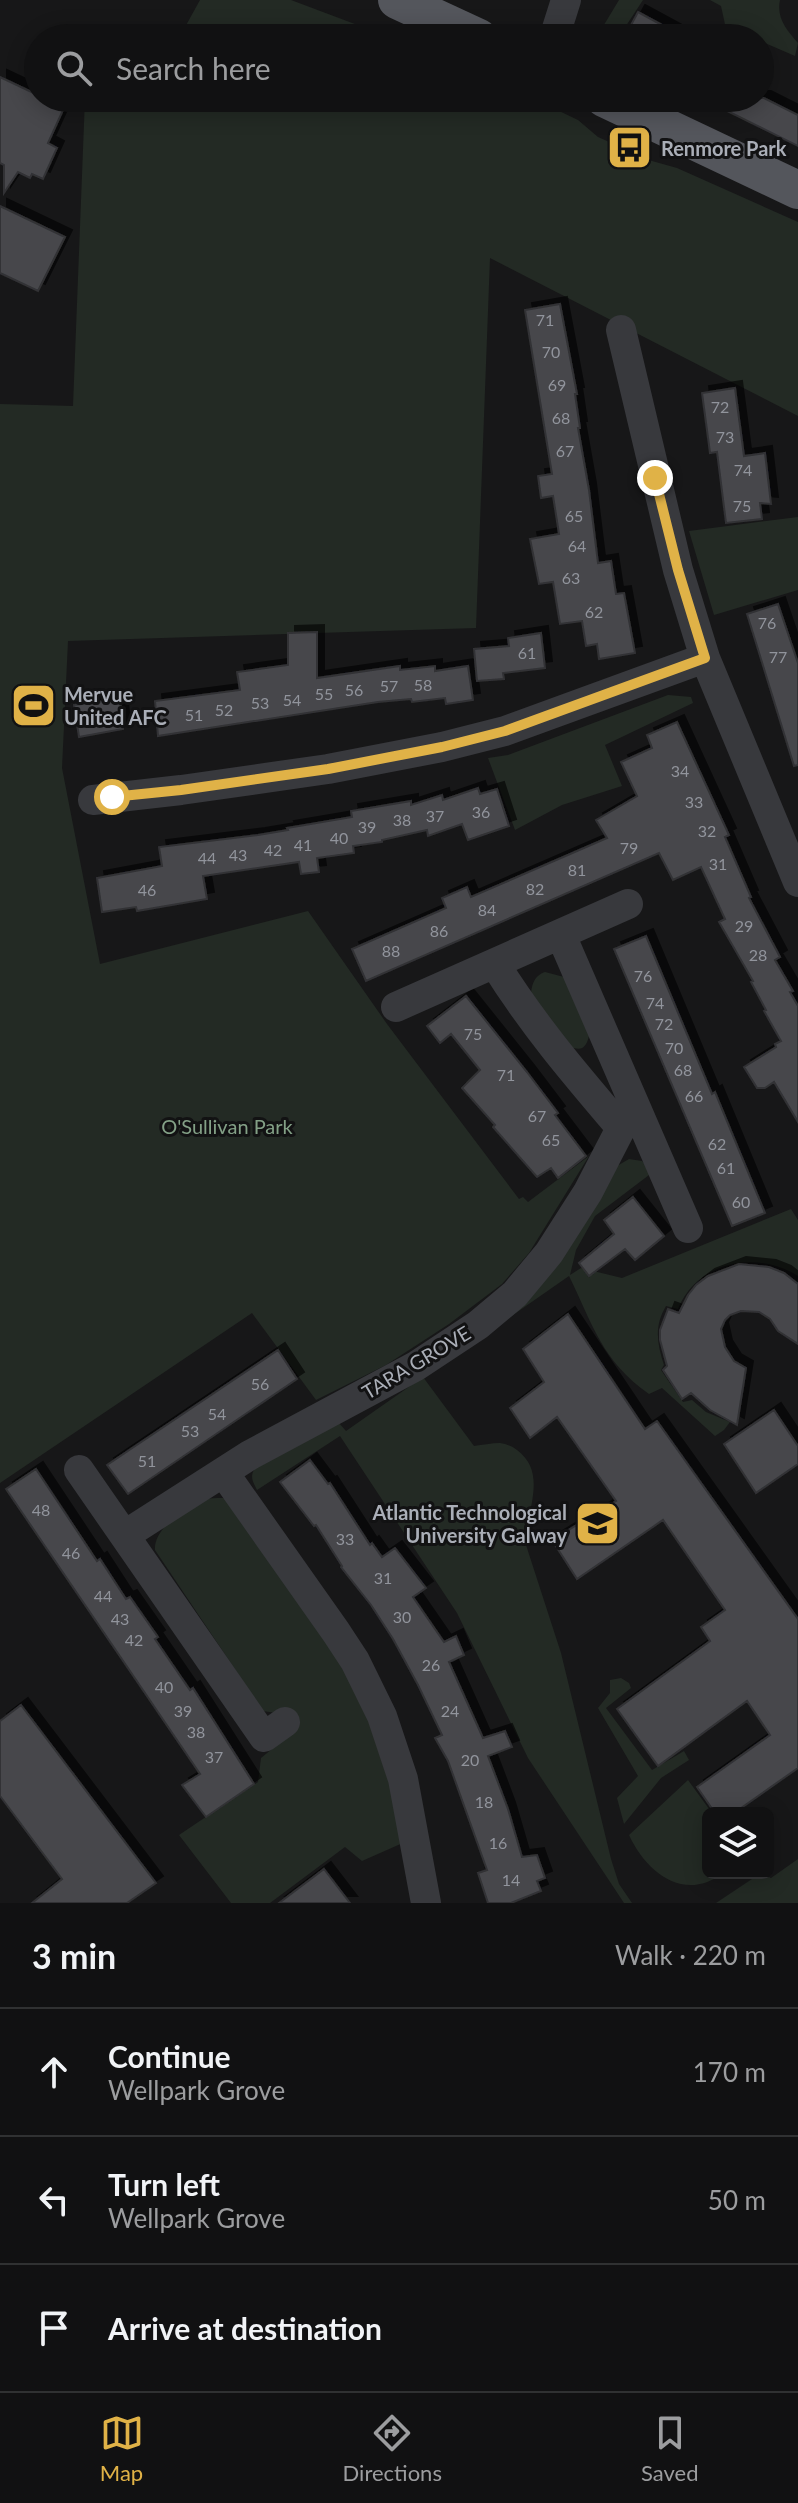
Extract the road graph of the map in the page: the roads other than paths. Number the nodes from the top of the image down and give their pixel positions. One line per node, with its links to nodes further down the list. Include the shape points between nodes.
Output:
1 (397, 0): 3 (main road)
2 (566, 0): 4 (street)
3 (449, 24)
4 (558, 24)
5 (634, 112): 6 (main road)
6 (798, 190)
7 (621, 330): 8 (street, via 675,560)
8 (705, 658): 9 (street, via 505,731 442,747 328,769); 10 (street)
9 (93, 800)
10 (798, 882)
11 (628, 904): 12 (street)
12 (561, 935): 13 (street); 15 (street)
13 (495, 964): 14 (street); 15 (street, via 551,1048)
14 (396, 1007)
15 (631, 1124): 16 (street); 18 (street, TARA GROVE, via 549,1253 515,1294 446,1348)
16 (688, 1228)
17 (79, 1470): 19 (street)
18 (224, 1473): 19 (street, TARA GROVE); 21 (street, via 355,1661 382,1716 405,1789)
19 (125, 1535): 20 (street, via 264,1737)
20 (285, 1722)
21 (426, 1903)

